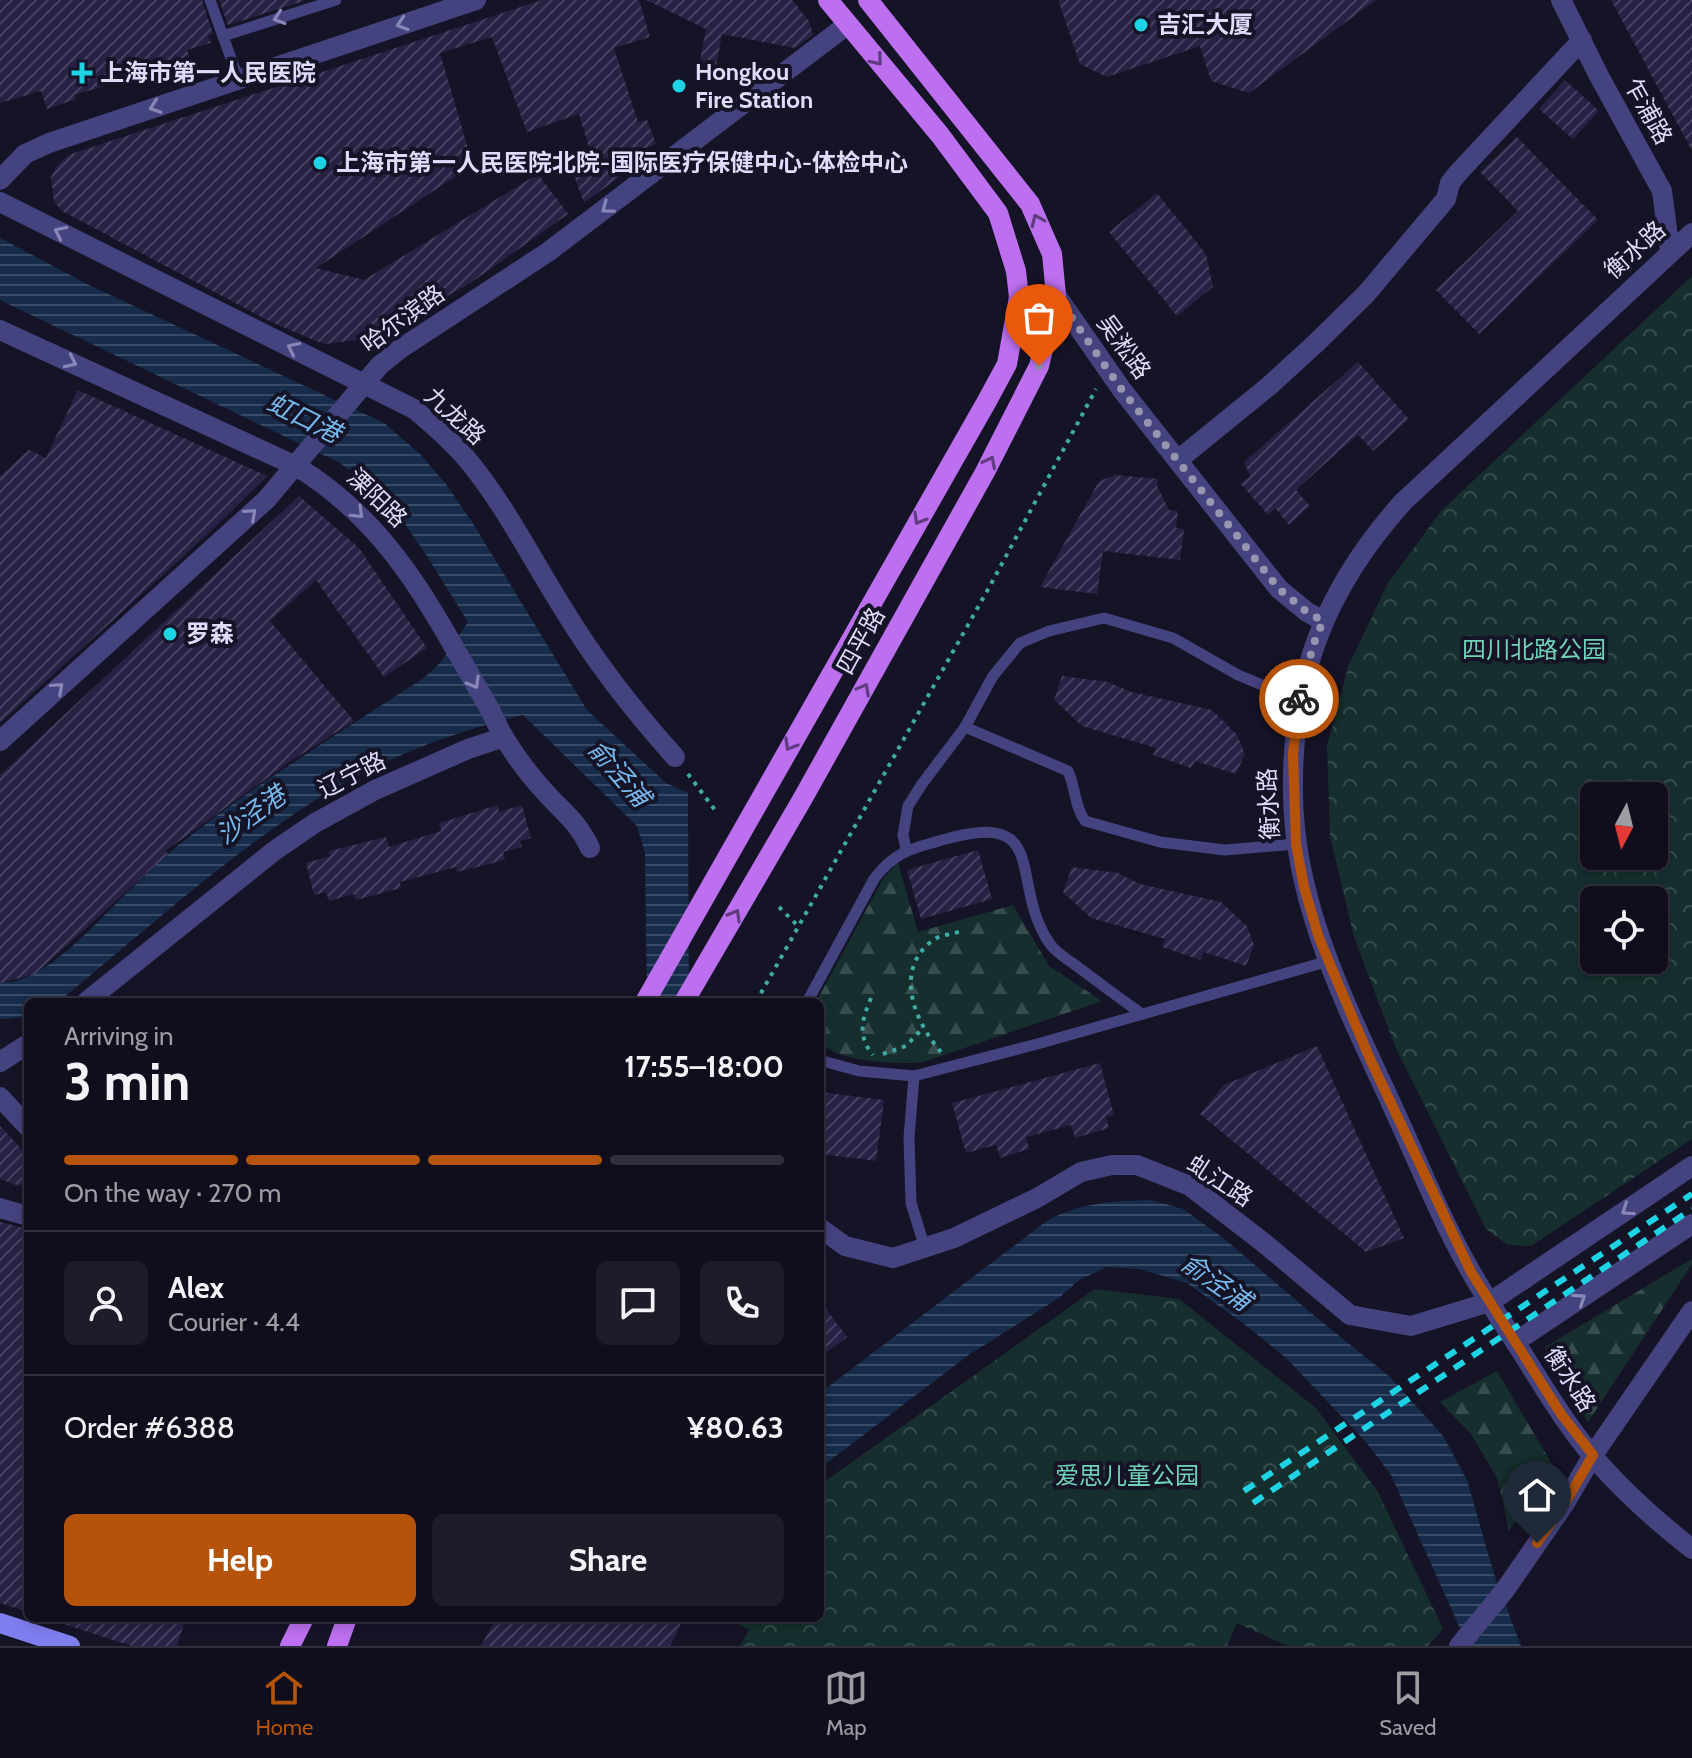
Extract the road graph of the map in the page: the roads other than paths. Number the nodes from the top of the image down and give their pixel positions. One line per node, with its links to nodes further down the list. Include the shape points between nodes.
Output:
1 (210, 0): 8 (lane)
2 (336, 0): 8 (lane, one-way to 8)
3 (476, 0): 10 (street, one-way to 10)
4 (828, 0): 7 (main road)
5 (868, 0): 15 (main road, 吴淞路, one-way to 5, via 1052,254 1030,204)
6 (1561, 0): 9 (street, 乍浦路)
7 (847, 25): 17 (street, 哈尔滨路, one-way to 17, via 548,252 400,349); 31 (main road, 四平路, one-way to 31, via 998,213 1019,297 1007,364)
8 (223, 36): 10 (lane)
9 (1582, 40): 14 (street, 乍浦路, via 1662,191); 19 (street, via 1458,173 1446,199 1349,312)
10 (238, 78): 11 (street, one-way to 11, via 35,149 15,161)
11 (0, 180)
12 (0, 202): 17 (street, 九龙路, one-way to 12)
13 (1692, 233): 14 (street, 衡水路)
14 (1670, 252): 20 (street, 衡水路, via 1403,502 1368,544)
15 (1056, 295): 19 (street, 吴淞路); 32 (main road, 四平路, one-way to 15, via 985,472 1039,366)
16 (0, 330): 18 (street, 溧阳路, one-way to 18)
17 (363, 382): 18 (street, 哈尔滨路); 25 (street, 九龙路, via 414,409 472,465 600,666)
18 (302, 460): 23 (street, 溧阳路, one-way to 23, via 393,550 423,592); 24 (street, 哈尔滨路, one-way to 18, via 266,500)
19 (1178, 460): 20 (street, 吴淞路, via 1279,589)
20 (1323, 621): 21 (street, 衡水路)
21 (1299, 700): 22 (lane, via 1238,675 1173,638 1104,618 1020,643 993,676); 26 (street, 衡水路, via 1293,754)
22 (965, 727): 26 (lane, via 1068,771 1076,788 1075,806 1085,821 1160,842 1225,850); 28 (lane, via 908,806)
23 (500, 730): 27 (street, 溧阳路, via 532,778 582,830); 30 (street, 辽宁路, via 315,823)
24 (0, 741)
25 (675, 757)
26 (1296, 844): 29 (street, 衡水路)
27 (590, 848)
28 (906, 849): 33 (lane, via 887,861 874,879); 34 (lane, via 973,831 1002,832 1021,848 1034,915 1051,947)
29 (1329, 961): 34 (lane); 47 (street, 衡水路, via 1443,1216)
30 (91, 998)
31 (647, 998)
32 (686, 998)
33 (809, 998)
34 (1142, 1014): 38 (lane)
35 (24, 1047): 37 (street)
36 (824, 1061): 38 (lane)
37 (0, 1062)
38 (914, 1076): 46 (lane, via 911,1203)
39 (0, 1097): 40 (street)
40 (24, 1123)
41 (1692, 1166): 47 (street, 虬江路, one-way to 47)
42 (0, 1208): 43 (street)
43 (24, 1215)
44 (1692, 1224): 49 (street, one-way to 44)
45 (824, 1231): 46 (street, 虬江路, via 845,1246 893,1258)
46 (925, 1248): 47 (street, 虬江路, via 1037,1198 1081,1172 1137,1165 1190,1186 1350,1315 1411,1326)
47 (1490, 1302): 49 (street, 衡水路)
48 (1692, 1311): 50 (street)
49 (1515, 1342): 50 (street, 衡水路)
50 (1593, 1455): 51 (street, 衡水路); 55 (street, via 1505,1590)
51 (1692, 1549)
52 (302, 1622): 57 (main road)
53 (346, 1622): 58 (main road)
54 (0, 1623): 56 (main road)
55 (1460, 1645)
56 (70, 1646)
57 (290, 1646)
58 (337, 1646)

